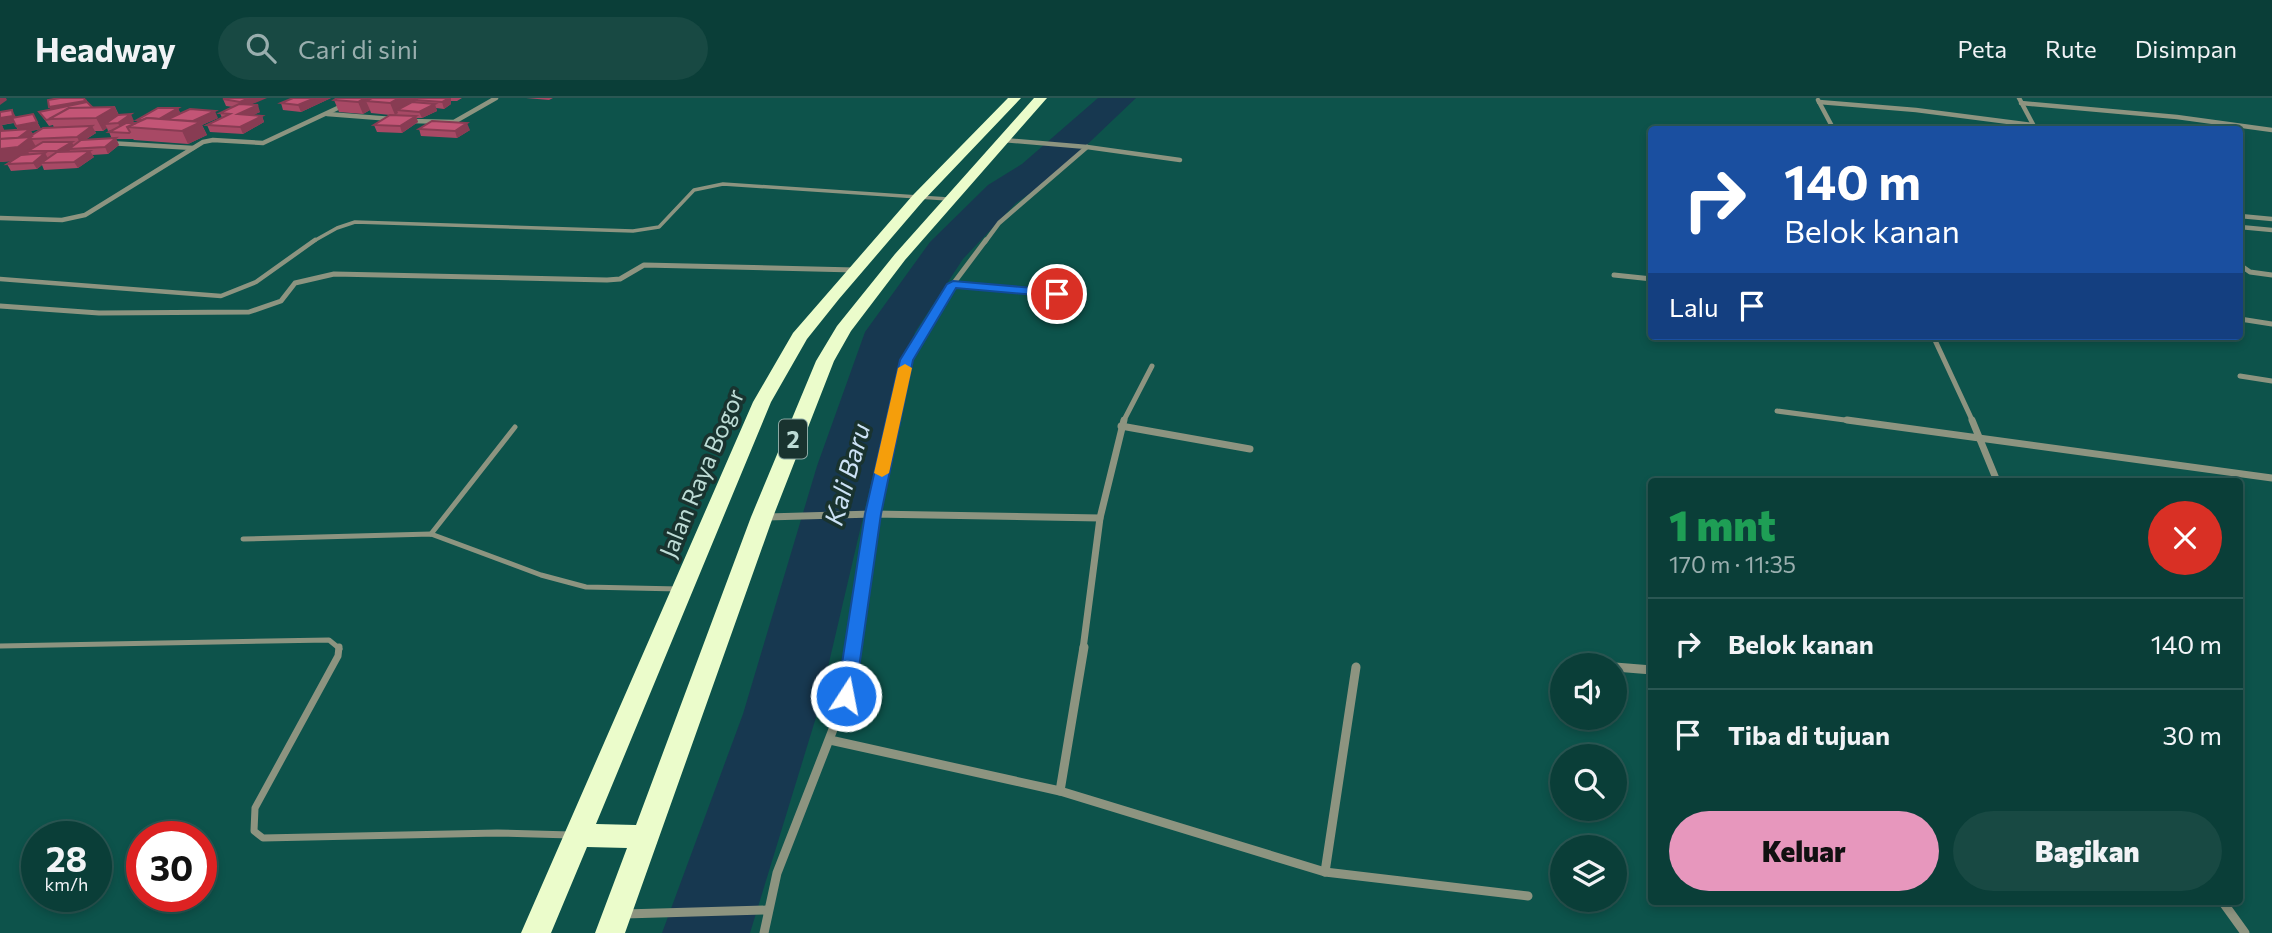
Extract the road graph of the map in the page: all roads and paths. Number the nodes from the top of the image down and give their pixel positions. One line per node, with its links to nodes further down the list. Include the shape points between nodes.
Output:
1 (359, 98): 7 (street)
2 (496, 98): 7 (street, via 449,123)
3 (1015, 98): 19 (highway, Jalan Raya Bogor / 2)
4 (1041, 98): 14 (highway, 2)
5 (1818, 100): 8 (street); 9 (street)
6 (2020, 100): 10 (street); 11 (street)
7 (327, 114): 17 (street, via 263,144 214,140)
8 (1832, 126)
9 (2027, 126)
10 (2034, 126)
11 (2243, 126)
12 (2243, 126): 13 (street)
13 (2272, 130)
14 (1012, 141): 16 (street); 20 (highway, 2)
15 (98, 144): 17 (street)
16 (1087, 147): 18 (street); 32 (street, via 999,223)
17 (193, 148): 22 (street, via 85,215 62,220)
18 (1180, 160)
19 (918, 198): 20 (lane); 27 (highway, Jalan Raya Bogor / 2); 30 (lane, via 723,184 694,190 659,227 633,231 355,222 330,231 247,288 221,296)
20 (952, 200): 49 (highway, 2, via 843,330 825,361)
21 (2243, 216): 23 (street)
22 (0, 218)
23 (2272, 219)
24 (2243, 227): 25 (street)
25 (2272, 230)
26 (2243, 267): 29 (street)
27 (855, 270): 34 (street, via 644,265 620,279 607,280 334,274 295,283 281,301 249,312 99,313); 53 (highway, Jalan Raya Bogor / 2, via 799,337 762,402)
28 (1614, 275): 31 (street)
29 (2272, 275)
30 (0, 279)
31 (1648, 279)
32 (953, 284): 33 (street); 48 (street, via 907,360)
33 (1083, 296)
34 (0, 306)
35 (2243, 319): 36 (street)
36 (2272, 324)
37 (1935, 340): 44 (street)
38 (1152, 366): 42 (street)
39 (2240, 376): 40 (street)
40 (2272, 381)
41 (1777, 411): 44 (street)
42 (1121, 426): 45 (street); 50 (street)
43 (515, 427): 51 (lane)
44 (1981, 440): 46 (street); 47 (street)
45 (1250, 449)
46 (1996, 478)
47 (2272, 478)
48 (873, 514): 49 (street); 50 (street); 58 (street, via 852,667)
49 (762, 517): 61 (highway, 2)
50 (1100, 518): 59 (street)
51 (432, 534): 52 (lane); 53 (lane, via 586,587)
52 (243, 539)
53 (683, 589): 60 (highway, Jalan Raya Bogor / 2)
54 (0, 646): 60 (lane, via 329,640 338,644 338,656 255,808 254,831 263,838)
55 (1356, 667): 62 (street)
56 (1627, 668): 57 (street)
57 (1648, 670)
58 (830, 740): 59 (street); 65 (street)
59 (1060, 791): 62 (street)
60 (578, 835): 61 (highway); 67 (highway, Jalan Raya Bogor / 2)
61 (645, 837): 66 (highway, 2)
62 (1325, 872): 63 (street)
63 (1528, 896)
64 (2225, 905): 69 (street)
65 (767, 910): 66 (street, via 662,912); 68 (street)
66 (613, 923)
67 (536, 933)
68 (764, 933)
69 (2245, 933)

